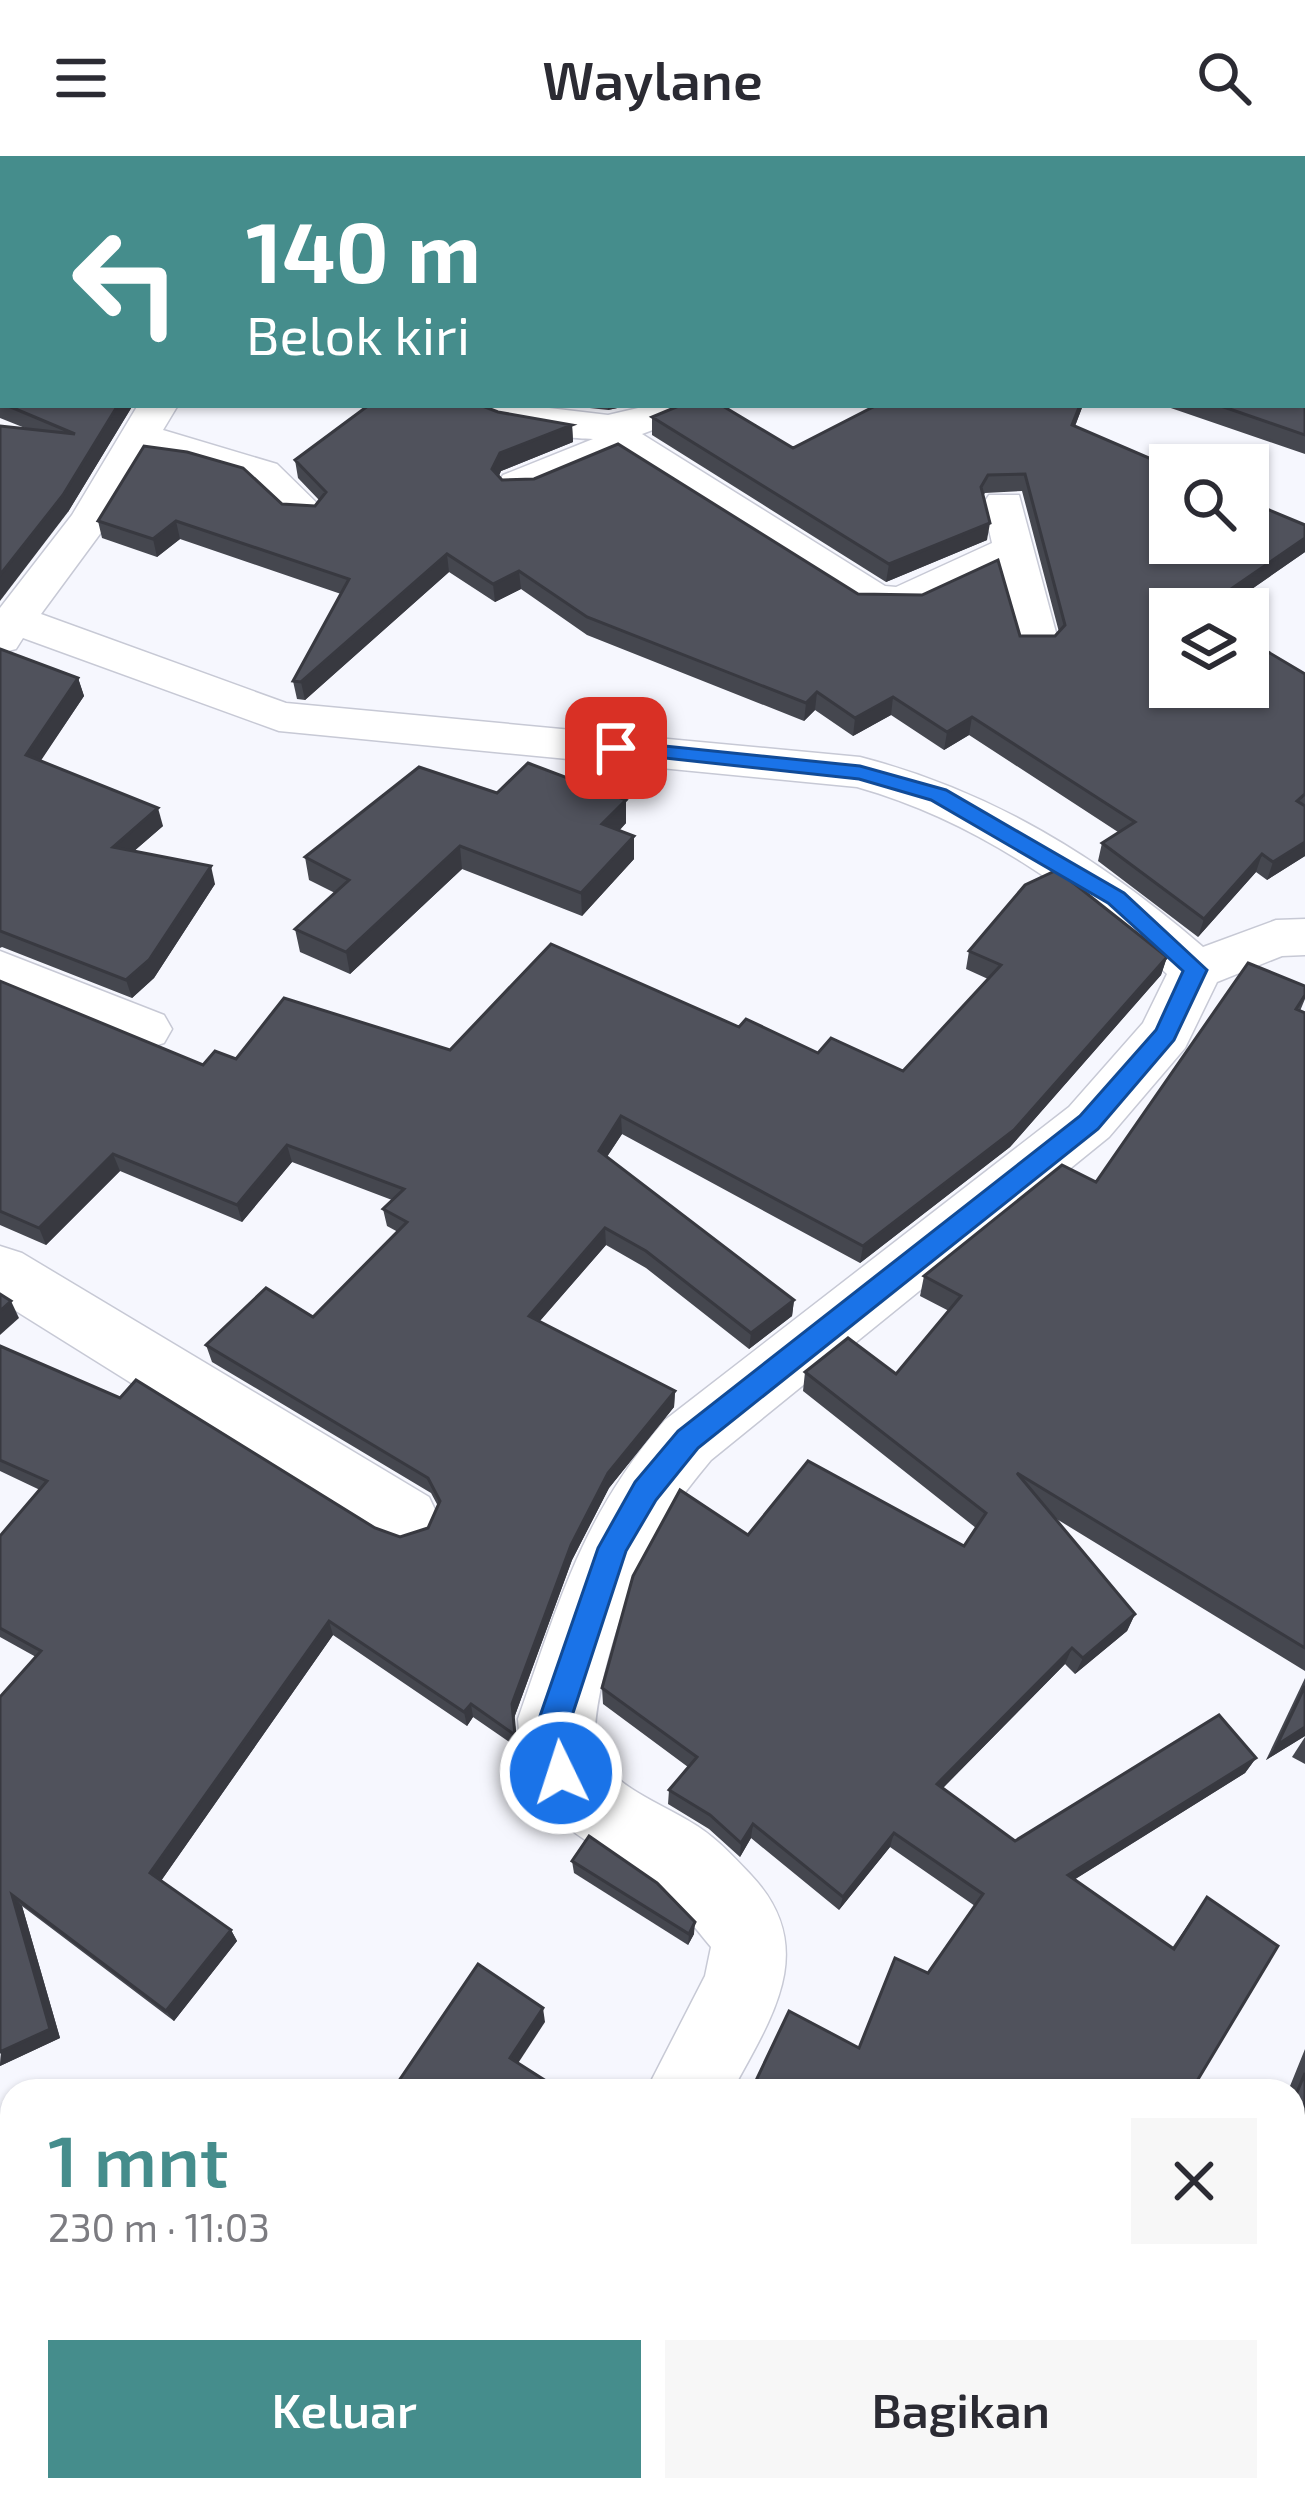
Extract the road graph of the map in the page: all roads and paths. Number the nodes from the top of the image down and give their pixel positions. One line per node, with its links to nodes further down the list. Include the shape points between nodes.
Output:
1 (493, 408): 4 (street)
2 (678, 408): 4 (street)
3 (149, 420): 7 (street, via 263,473); 9 (street, via 90,519)
4 (623, 435): 5 (street); 8 (street, via 875,599 902,600)
5 (518, 484)
6 (1004, 504): 8 (street)
7 (304, 510)
8 (1014, 549): 10 (street)
9 (13, 609): 13 (street, via 280,717 898,781 974,811 1116,898)
10 (1035, 640)
11 (1295, 925): 13 (street)
12 (0, 970): 14 (street)
13 (1196, 970): 17 (street, via 1166,1034 1089,1122 688,1440 645,1491 613,1548 555,1719 554,1747 576,1792 687,1863 742,1924 751,1948 741,1984)
14 (144, 1029)
15 (0, 1270): 16 (street)
16 (405, 1518)
17 (693, 2079)

